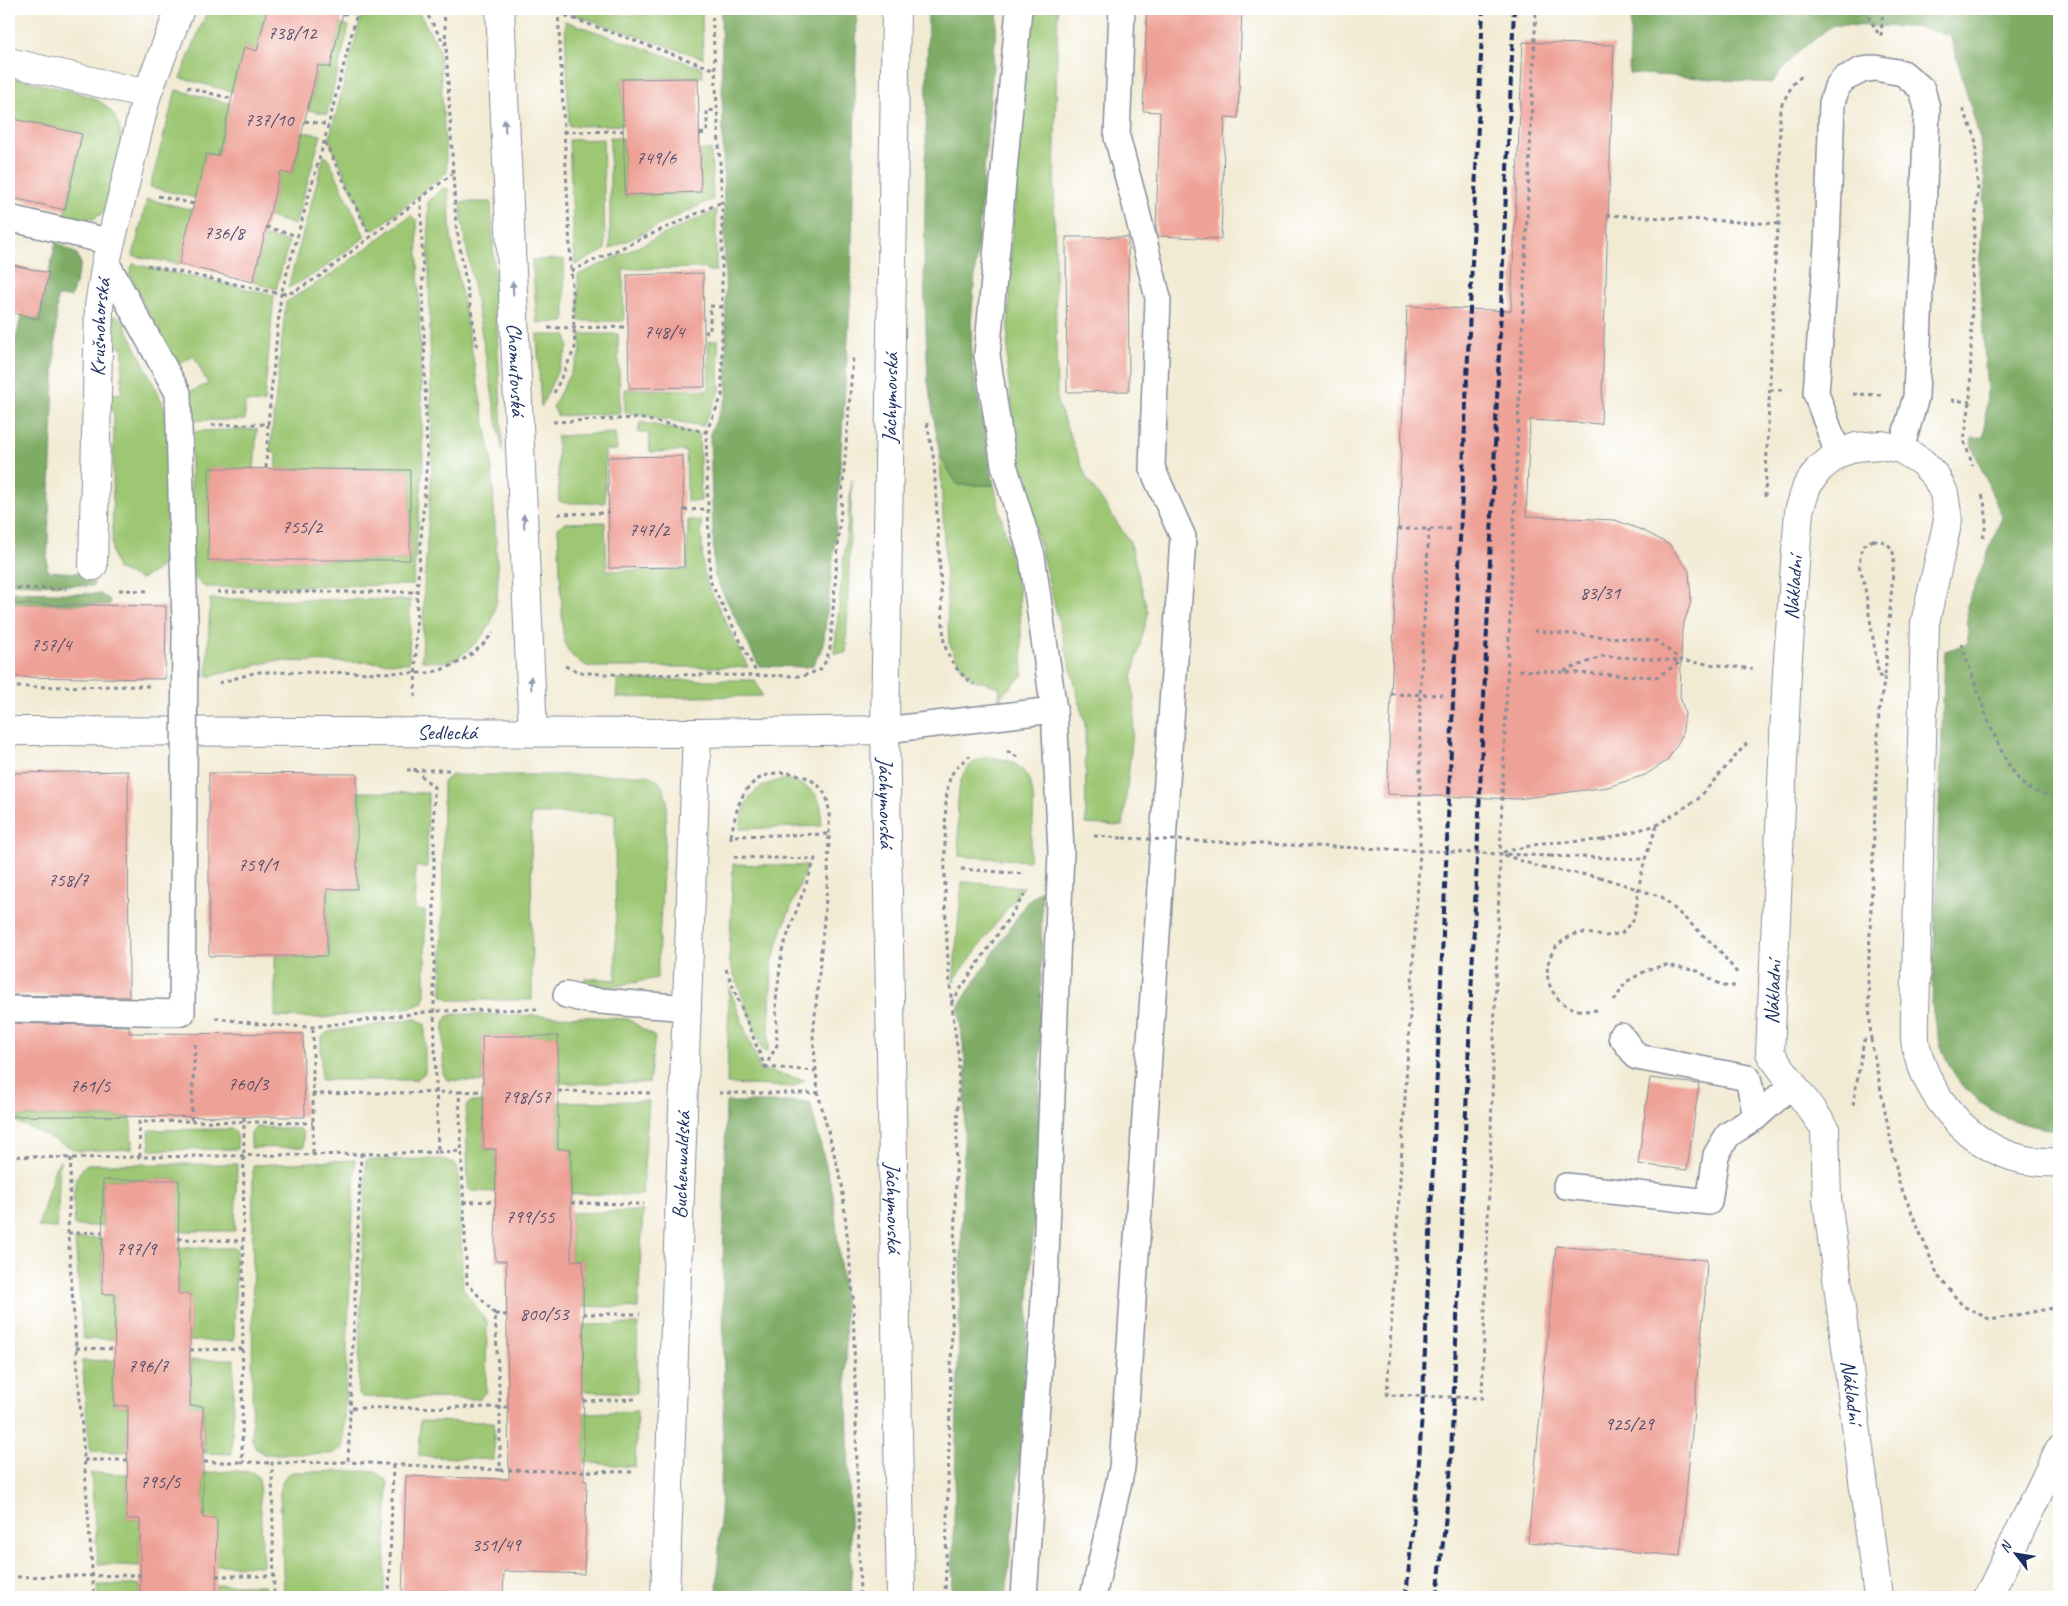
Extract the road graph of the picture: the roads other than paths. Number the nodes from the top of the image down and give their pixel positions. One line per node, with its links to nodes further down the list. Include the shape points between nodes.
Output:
1 (180, 9): 7 (street, Krušnohorská)
2 (500, 9): 16 (street, Chomutovská, one-way to 2)
3 (896, 9): 14 (street, Jáchymovská)
4 (1019, 9): 13 (lane, via 987,355 1004,465 1032,556)
5 (1122, 9): 30 (lane, via 1117,138 1158,298 1152,468 1182,537 1122,1468)
6 (9, 62): 7 (street)
7 (147, 94): 9 (street, Krušnohorská)
8 (9, 218): 9 (lane)
9 (108, 252): 12 (street, Krušnohorská, via 99,306); 20 (lane, bridge, via 178,393 185,623 182,1013)
10 (1901, 450): 11 (street, Nákladní, via 1881,445 1856,447); 11 (lane, via 1916,397 1926,108 1922,89 1903,74 1875,68 1844,79 1837,87 1832,103 1827,245 1816,393); 24 (street, Nákladní, via 1922,462 1936,477 1944,493 1948,520 1925,623 1916,1045 1933,1089 1964,1130 1991,1147 2021,1159)
11 (1838, 454): 22 (street, Nákladní, via 1815,474 1807,486 1799,511 1787,671 1770,1053)
12 (93, 566)
13 (1054, 710): 14 (lane); 29 (lane, via 1061,851 1045,1285)
14 (885, 730): 17 (street, Sedlecká); 28 (street, Jáchymovská)
15 (9, 731): 16 (street, Sedlecká)
16 (534, 732): 17 (street, Sedlecká)
17 (697, 733): 19 (street, Buchenwaldská)
18 (566, 995): 19 (lane, via 587,1000)
19 (688, 1008): 27 (street, Buchenwaldská)
20 (9, 1009)
21 (1621, 1036): 23 (lane, via 1638,1057 1748,1078)
22 (1793, 1084): 23 (lane); 31 (street, Nákladní, via 1824,1128 1827,1199)
23 (1756, 1117): 25 (lane, via 1728,1135 1716,1155 1709,1202)
24 (2059, 1163)
25 (1566, 1186)
26 (2059, 1450): 32 (street)
27 (665, 1597)
28 (901, 1597)
29 (1024, 1597)
30 (1093, 1597)
31 (1878, 1597)
32 (1988, 1597)

